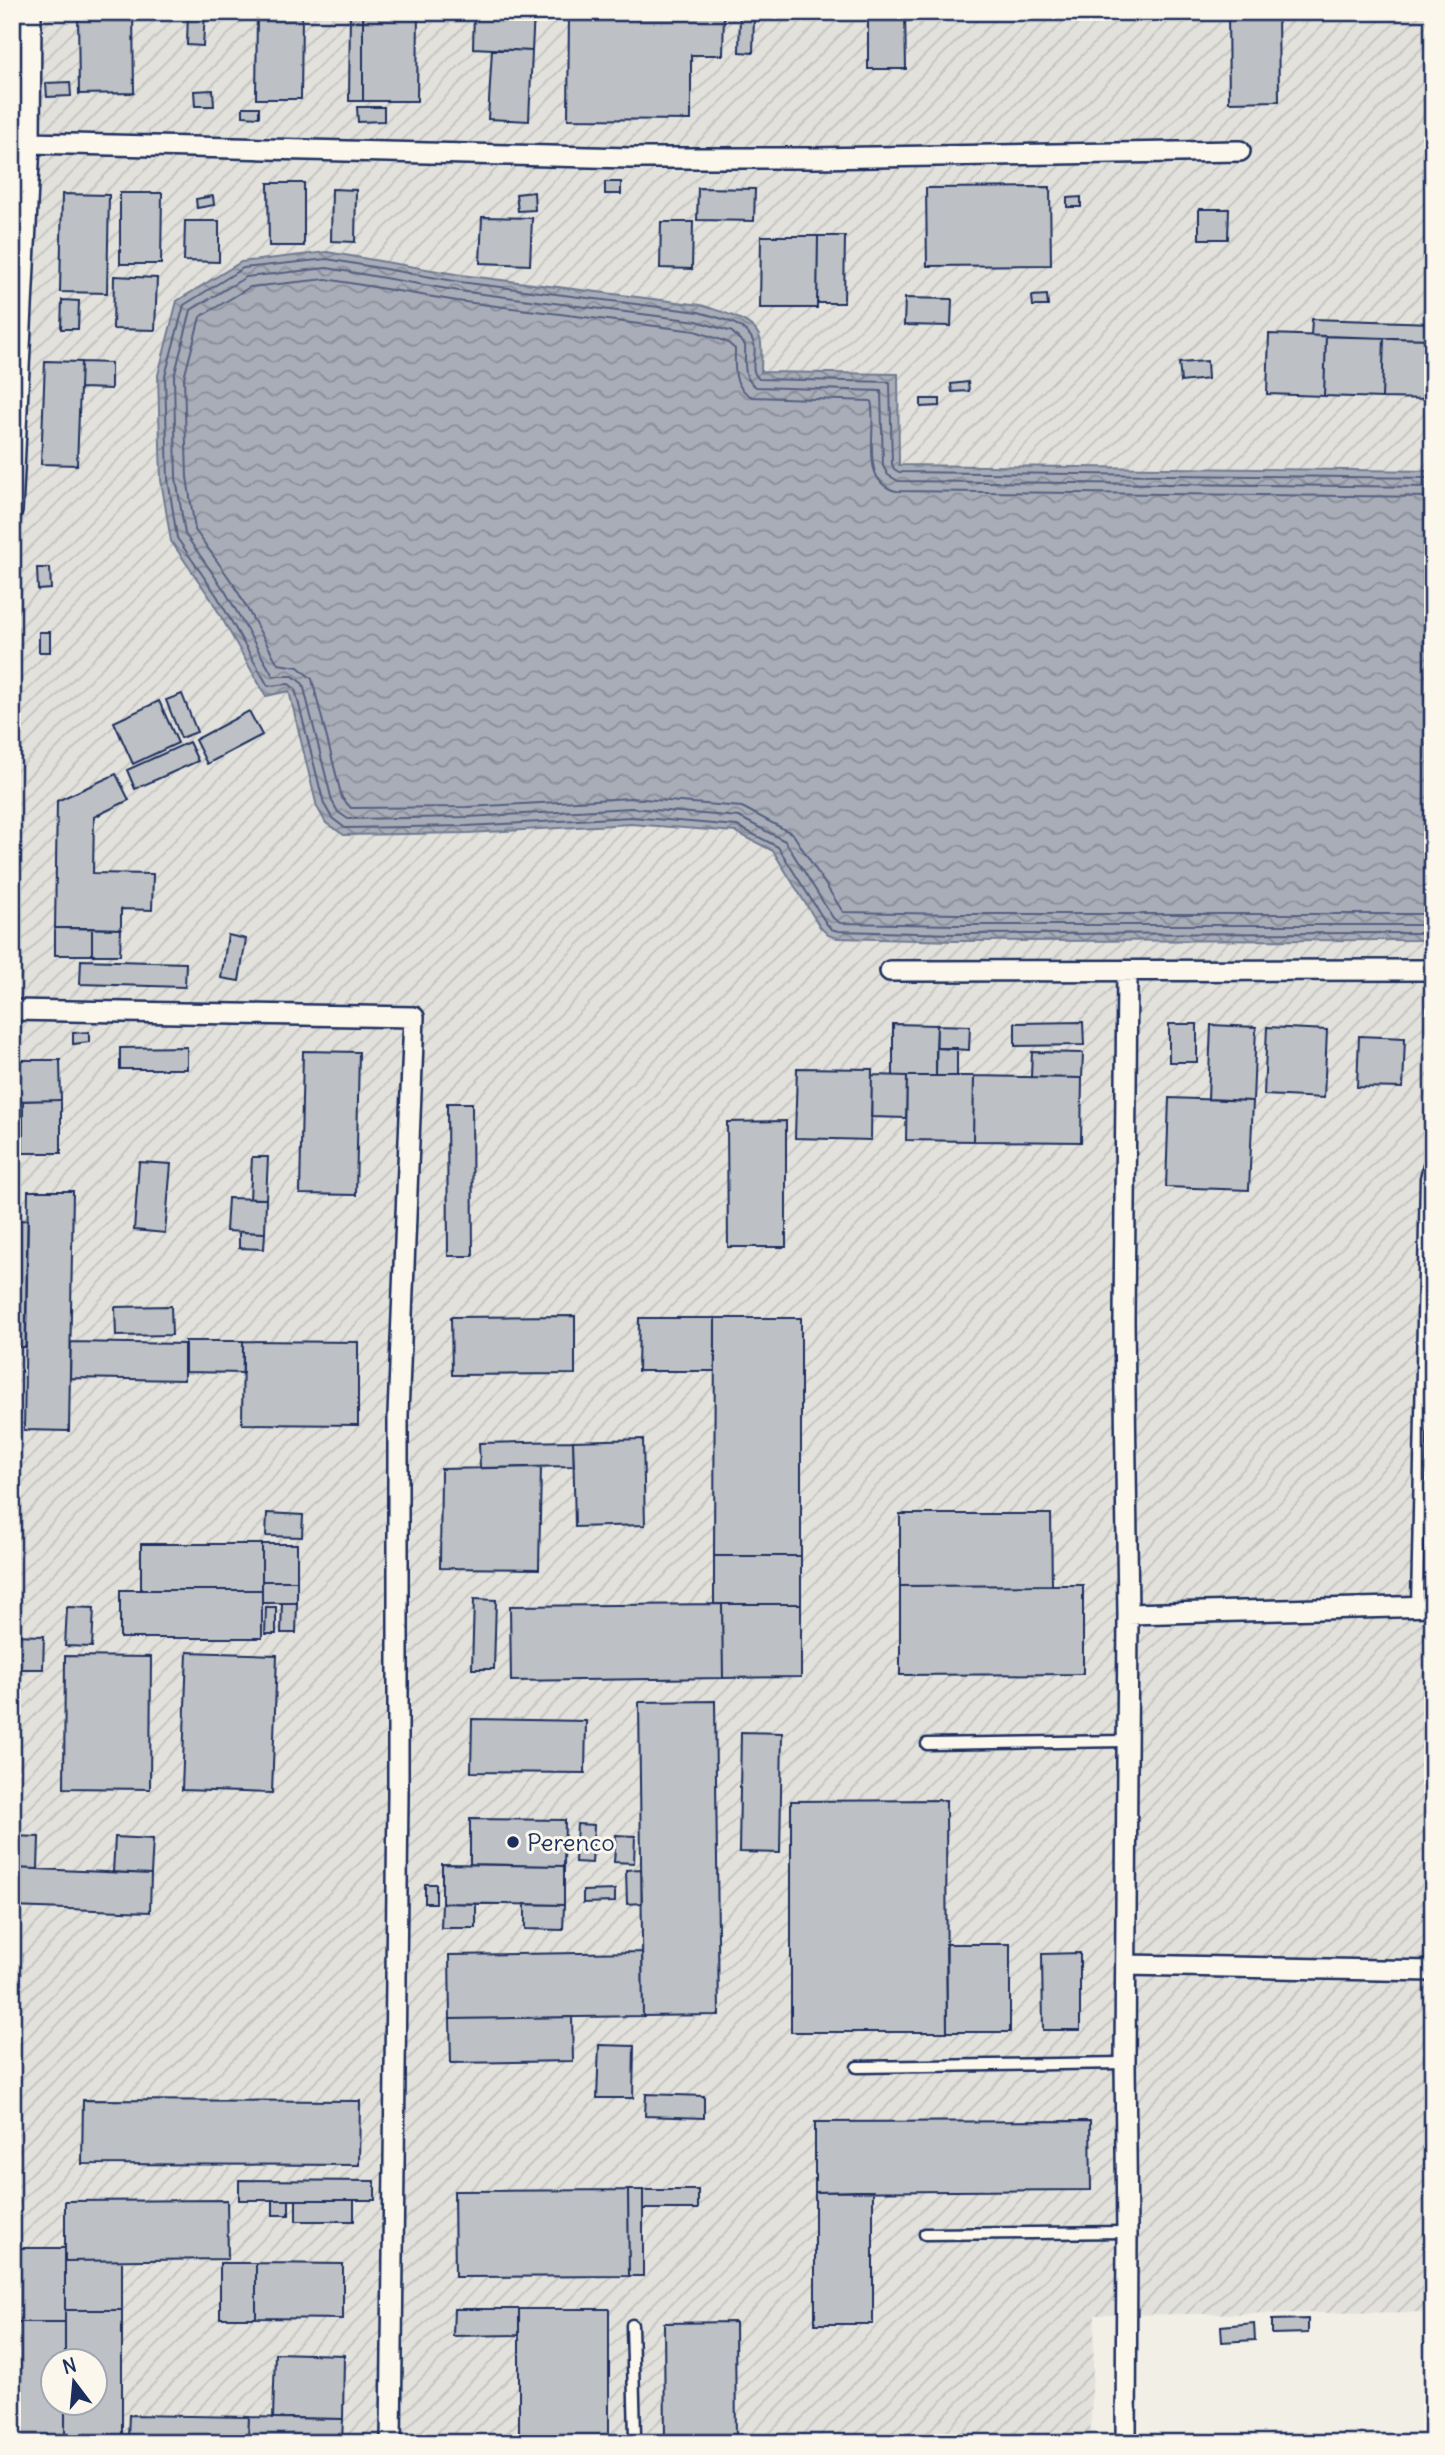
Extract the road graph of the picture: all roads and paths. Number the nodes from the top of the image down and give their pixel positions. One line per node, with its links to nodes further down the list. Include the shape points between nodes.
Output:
1 (31, 12): 2 (street)
2 (30, 143): 3 (street, via 630,158); 4 (street)
3 (1240, 150)
4 (12, 511)
5 (1432, 970): 7 (street); 9 (lane)
6 (890, 971): 7 (street)
7 (1127, 971): 12 (street, via 1124,1321)
8 (12, 1010): 22 (street, via 414,1017 398,1415)
9 (1433, 1023)
10 (1433, 1150): 11 (lane, via 1426,1178)
11 (1425, 1606): 12 (street)
12 (1128, 1614): 13 (street)
13 (1125, 1741): 14 (lane); 15 (street)
14 (927, 1744)
15 (1126, 1965): 16 (street); 17 (street)
16 (1433, 1971)
17 (1125, 2063): 18 (lane); 19 (street)
18 (857, 2067)
19 (1127, 2232): 20 (lane); 24 (street)
20 (925, 2234)
21 (632, 2325): 23 (lane, via 635,2436)
22 (391, 2443)
23 (631, 2443)
24 (1126, 2443)

